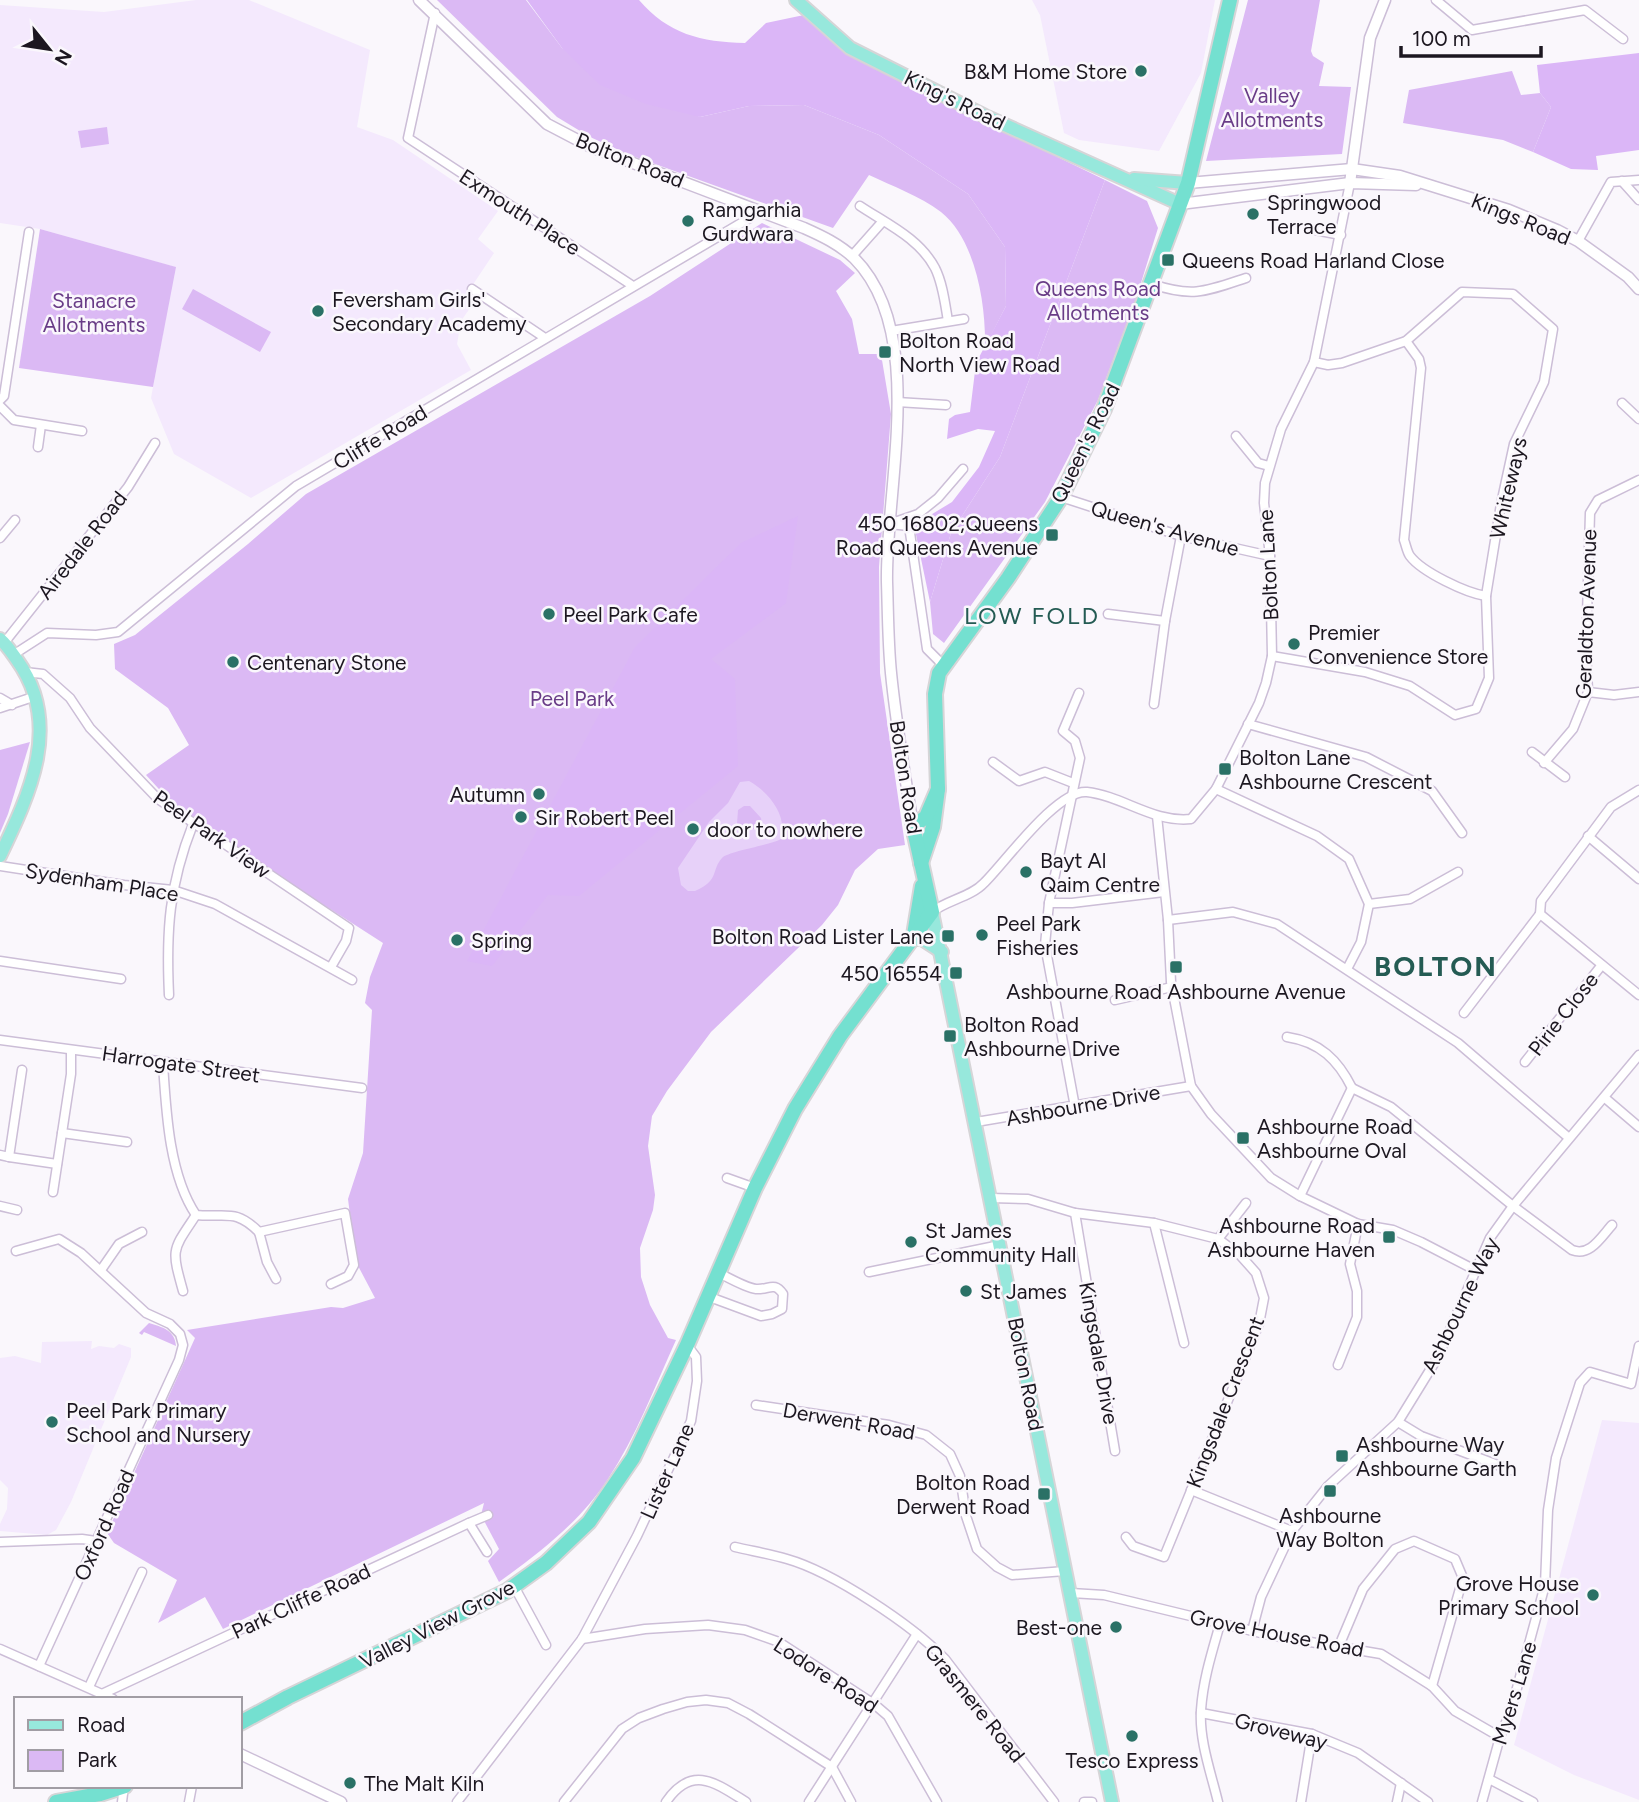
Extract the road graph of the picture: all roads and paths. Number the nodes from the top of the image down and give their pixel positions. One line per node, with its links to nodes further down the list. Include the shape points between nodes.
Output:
1 (419, 0): 6 (street, Bolton Road)
2 (796, 0): 9 (main road, King's Road, via 850,48 985,116)
3 (1230, 0): 12 (highway, Queen's Road)
4 (1385, 0): 8 (street, Bolton Lane, via 1370,38)
5 (1436, 0): 7 (street, via 1472,30 1585,10)
6 (435, 13): 18 (street, Bolton Road, via 547,124 591,147); 27 (street, Exmouth Place, via 408,138)
7 (1623, 39)
8 (1352, 169): 12 (street, Kings Road); 13 (street, Bolton Lane); 14 (street, Kings Road)
9 (1127, 178): 12 (main road, King's Road); 16 (main road, King's Road)
10 (1639, 180): 11 (street)
11 (1622, 181): 15 (street); 23 (street, via 1611,182)
12 (1188, 183): 16 (highway, Queen's Road)
13 (1350, 183): 14 (street, Kings Road); 16 (street, Kings Road); 22 (street, Bolton Lane)
14 (1430, 186): 23 (street, Kings Road, via 1509,210)
15 (1639, 200)
16 (1180, 204): 26 (highway, Queen's Road)
17 (860, 206): 19 (street)
18 (755, 210): 24 (street, Bolton Road, via 804,228); 27 (street, Cliffe Road, via 748,219)
19 (883, 221): 24 (street); 31 (street, via 921,248 935,268)
20 (1315, 230): 22 (street)
21 (30, 232): 36 (street)
22 (1341, 235): 35 (street, Bolton Lane)
23 (1578, 241): 29 (street, Kings Road)
24 (852, 256): 32 (street, Bolton Road, via 873,282)
25 (1247, 278): 26 (street, via 1195,293)
26 (1152, 284): 50 (highway, Queen's Road, via 1104,409)
27 (633, 286): 33 (street, Cliffe Road)
28 (472, 289): 33 (street)
29 (1639, 289)
30 (964, 319): 31 (street)
31 (948, 321): 32 (street)
32 (891, 331): 37 (street, Bolton Road)
33 (545, 338): 60 (street, Cliffe Road, via 296,486 118,632 47,633)
34 (1406, 341): 35 (street, Whiteways, via 1342,363); 56 (street, via 1421,368 1404,540 1409,555 1423,568); 56 (street, Whiteways, via 1462,292 1513,294 1553,329 1544,382 1514,444)
35 (1314, 362): 47 (street, Bolton Lane, via 1281,429)
36 (0, 400)
37 (897, 402): 39 (street); 52 (street, Bolton Road)
38 (1622, 403): 41 (street)
39 (946, 405)
40 (0, 407): 42 (street, via 14,420)
41 (1639, 419)
42 (41, 425): 43 (street); 46 (street)
43 (82, 431)
44 (1236, 436): 47 (street, via 1258,463)
45 (155, 443): 59 (street, Airedale Road, via 128,487)
46 (38, 447)
47 (1269, 466): 55 (street, Bolton Lane, via 1264,503)
48 (963, 470): 52 (street, via 918,514)
49 (1639, 480): 64 (street, Geraldton Avenue, via 1598,500 1590,513)
50 (1061, 497): 53 (street, Queen's Avenue); 62 (highway, Queen's Road)
51 (15, 520): 54 (street)
52 (889, 524): 62 (street, via 909,526 927,649); 84 (street, Bolton Road, via 891,671)
53 (1181, 536): 55 (street, Queen's Avenue); 58 (street)
54 (0, 538)
55 (1270, 556): 61 (street, Bolton Lane)
56 (1486, 596): 61 (street, Whiteways, via 1489,678 1476,709 1455,715 1409,686 1365,672)
57 (1108, 614): 58 (street)
58 (1165, 621): 69 (street)
59 (2, 641): 60 (main road)
60 (13, 655): 63 (main road)
61 (1272, 656): 72 (street, Bolton Lane, via 1259,704)
62 (943, 665): 78 (highway, Queen's Road, via 935,694)
63 (25, 672): 67 (main road); 83 (street, Peel Park View, via 43,674 70,698 117,758 158,799)
64 (1588, 692): 65 (street); 75 (street, Geraldton Avenue, via 1573,729)
65 (1639, 692)
66 (1079, 693): 77 (street, via 1063,731 1075,741 1080,758)
67 (37, 696): 70 (street); 87 (main road, via 42,727 38,756)
68 (0, 698): 70 (street)
69 (1154, 704)
70 (12, 705): 71 (street)
71 (0, 708)
72 (1248, 724): 79 (street, Bolton Lane); 85 (street, via 1377,762 1432,791)
73 (1532, 752): 75 (street)
74 (993, 762): 77 (street, via 1019,781 1045,772)
75 (1544, 763): 76 (street)
76 (1566, 777)
77 (1073, 783): 81 (street)
78 (938, 789): 84 (highway, via 926,817); 88 (highway, Queen's Road, via 933,828)
79 (1216, 789): 82 (street, Bolton Lane, via 1191,819); 96 (street, via 1317,836 1349,859)
80 (1639, 790): 86 (street, via 1611,807)
81 (1072, 794): 82 (street, Bolton Lane, via 1095,794); 95 (street); 97 (street, via 1024,835 982,886)
82 (1157, 816): 94 (street)
83 (193, 824): 93 (street); 104 (street, Peel Park View, via 349,928)
84 (912, 826): 88 (highway, Bolton Road)
85 (1462, 833)
86 (1588, 836): 92 (street); 98 (street, via 1541,901)
87 (0, 856)
88 (921, 864): 91 (highway, Bolton Road)
89 (0, 866): 93 (street, Sydenham Place)
90 (1458, 872): 96 (street, via 1410,899)
91 (923, 879): 97 (highway, Bolton Road); 100 (highway)
92 (1639, 879)
93 (173, 890): 104 (street, Sydenham Place, via 215,904); 109 (street, via 167,930)
94 (1164, 892): 95 (street); 99 (street)
95 (1049, 903): 124 (street, via 1045,945)
96 (1369, 904): 105 (street, via 1362,942)
97 (932, 912): 100 (highway); 101 (main road, Bolton Road)
98 (1540, 914): 103 (street); 112 (street)
99 (1168, 920): 105 (street, via 1233,912 1277,924); 108 (street)
100 (912, 938): 101 (main road); 133 (highway, via 840,1035)
101 (942, 952): 125 (main road, Bolton Road)
102 (0, 961): 106 (street)
103 (1601, 965): 110 (street); 117 (street, Pirie Close)
104 (331, 967): 107 (street, Sydenham Place)
105 (1347, 969): 128 (street, via 1458,1043)
106 (121, 979)
107 (352, 980)
108 (1172, 987): 111 (street); 120 (street)
109 (169, 995)
110 (1639, 995)
111 (1115, 1000)
112 (1464, 1013)
113 (1287, 1037): 122 (street, via 1306,1040 1327,1054)
114 (0, 1040): 115 (street, Harrogate Street)
115 (71, 1050): 118 (street, Harrogate Street); 127 (street)
116 (1639, 1055): 123 (street, Ashbourne Way)
117 (1525, 1062)
118 (163, 1063): 121 (street, Harrogate Street); 142 (street, via 180,1185)
119 (22, 1069): 130 (street)
120 (1191, 1086): 124 (street, Ashbourne Drive); 135 (street, via 1271,1178)
121 (362, 1088)
122 (1352, 1088): 135 (street); 139 (street, via 1391,1107)
123 (1605, 1098): 126 (street); 128 (street, Ashbourne Way)
124 (1075, 1107): 125 (street, Ashbourne Drive)
125 (976, 1122): 136 (main road, Bolton Road)
126 (1639, 1127)
127 (62, 1133): 129 (street); 131 (street)
128 (1569, 1138): 139 (street, Ashbourne Way)
129 (127, 1142)
130 (4, 1156): 131 (street)
131 (57, 1164): 134 (street)
132 (727, 1178): 133 (street)
133 (755, 1188): 153 (highway)
134 (53, 1192)
135 (1300, 1196): 144 (street)
136 (992, 1198): 141 (street, Kingsdale Crescent, via 1028,1199); 149 (main road, Bolton Road)
137 (1246, 1203): 148 (street)
138 (0, 1206): 140 (street)
139 (1513, 1206): 145 (street, via 1578,1252 1590,1250); 152 (street, Ashbourne Way)
140 (17, 1210)
141 (1075, 1213): 143 (street, Kingsdale Crescent); 165 (street, Kingsdale Drive)
142 (196, 1215): 147 (street, via 238,1216); 157 (street, via 175,1250)
143 (1154, 1223): 148 (street, Kingsdale Crescent); 159 (street)
144 (1358, 1224): 152 (street, via 1393,1230); 162 (street, via 1350,1264 1357,1317)
145 (1612, 1224)
146 (142, 1232): 151 (street, via 119,1244)
147 (259, 1232): 155 (street); 156 (street, via 345,1213 354,1265 348,1276)
148 (1218, 1239): 167 (street, Kingsdale Crescent, via 1256,1273 1264,1298 1259,1324)
149 (1000, 1245): 154 (street); 176 (main road, Bolton Road)
150 (16, 1251): 151 (street, Oxford Road, via 59,1239)
151 (101, 1270): 172 (street, Oxford Road, via 138,1307 170,1324 183,1345)
152 (1475, 1270): 164 (street, Ashbourne Way, via 1438,1357)
153 (717, 1272): 158 (highway); 158 (street, via 757,1289 779,1288 782,1309 761,1316)
154 (869, 1272)
155 (276, 1279)
156 (331, 1284)
157 (183, 1291)
158 (707, 1296): 160 (highway)
159 (1184, 1343)
160 (687, 1345): 178 (highway, Valley View Grove, via 615,1486 589,1522); 183 (street, Lister Lane, via 696,1357 691,1421)
161 (1639, 1346): 196 (street, Myers Lane, via 1631,1384 1590,1372 1580,1383 1556,1458 1545,1585)
162 (1338, 1365)
163 (756, 1405): 176 (street, Derwent Road, via 926,1435 950,1454 960,1476 977,1549 1012,1575)
164 (1398, 1422): 166 (street, via 1421,1436); 170 (street, Ashbourne Way, via 1328,1486)
165 (1115, 1451)
166 (1511, 1470)
167 (1191, 1490): 170 (street); 171 (street, Kingsdale Crescent, via 1164,1557 1133,1546)
168 (488, 1515): 169 (street, Park Cliffe Road)
169 (469, 1523): 175 (street); 190 (street, Park Cliffe Road)
170 (1293, 1531): 181 (street, Ashbourne Way, via 1261,1597)
171 (1126, 1537)
172 (96, 1541): 173 (street); 187 (street, Oxford Road)
173 (0, 1542)
174 (735, 1547): 182 (street, Grasmere Road, via 816,1570)
175 (486, 1552)
176 (1065, 1571): 179 (main road, Bolton Road)
177 (142, 1572): 189 (street)
178 (514, 1586): 184 (street); 194 (highway, Valley View Grove)
179 (1071, 1593): 180 (street, Grove House Road, via 1104,1595); 202 (main road, Bolton Road)
180 (1220, 1624): 181 (street, Grove House Road); 193 (street)
181 (1252, 1630): 185 (street, Grove House Road)
182 (917, 1634): 192 (street); 212 (street, Grasmere Road, via 945,1660)
183 (582, 1639): 192 (street, Lodore Road, via 685,1626 745,1630 779,1642); 205 (street, Lister Lane)
184 (546, 1645)
185 (1339, 1646): 188 (street, Grove House Road, via 1381,1654); 188 (street, via 1363,1588 1395,1549 1414,1541 1455,1559 1463,1578)
186 (0, 1649): 187 (street)
187 (39, 1666): 189 (street)
188 (1432, 1686): 196 (street, Grove House Road, via 1455,1711)
189 (89, 1688): 190 (street)
190 (102, 1694): 191 (street)
191 (109, 1697)
192 (874, 1704): 198 (street); 211 (street, Lodore Road, via 894,1724)
193 (1201, 1713): 195 (street, Groveway); 215 (street)
194 (242, 1722)
195 (1312, 1734): 200 (street, Groveway, via 1358,1753); 216 (street)
196 (1500, 1737): 199 (street, Myers Lane)
197 (242, 1755): 204 (street)
198 (832, 1767): 206 (street, via 728,1703 687,1702 639,1718 622,1729); 209 (street); 210 (street)
199 (1489, 1779): 219 (street, Myers Lane); 220 (street)
200 (1401, 1783): 217 (street); 218 (street, Groveway)
201 (118, 1788): 203 (highway)
202 (1109, 1801)
203 (56, 1802)
204 (341, 1802)
205 (457, 1802)
206 (565, 1802)
207 (666, 1802): 208 (street, via 687,1782 705,1779)
208 (746, 1802)
209 (809, 1802)
210 (851, 1802)
211 (937, 1802)
212 (1054, 1802)
213 (1084, 1802): 214 (street)
214 (1092, 1802)
215 (1218, 1802)
216 (1301, 1802)
217 (1397, 1802)
218 (1429, 1802)
219 (1482, 1802)
220 (1533, 1802)

